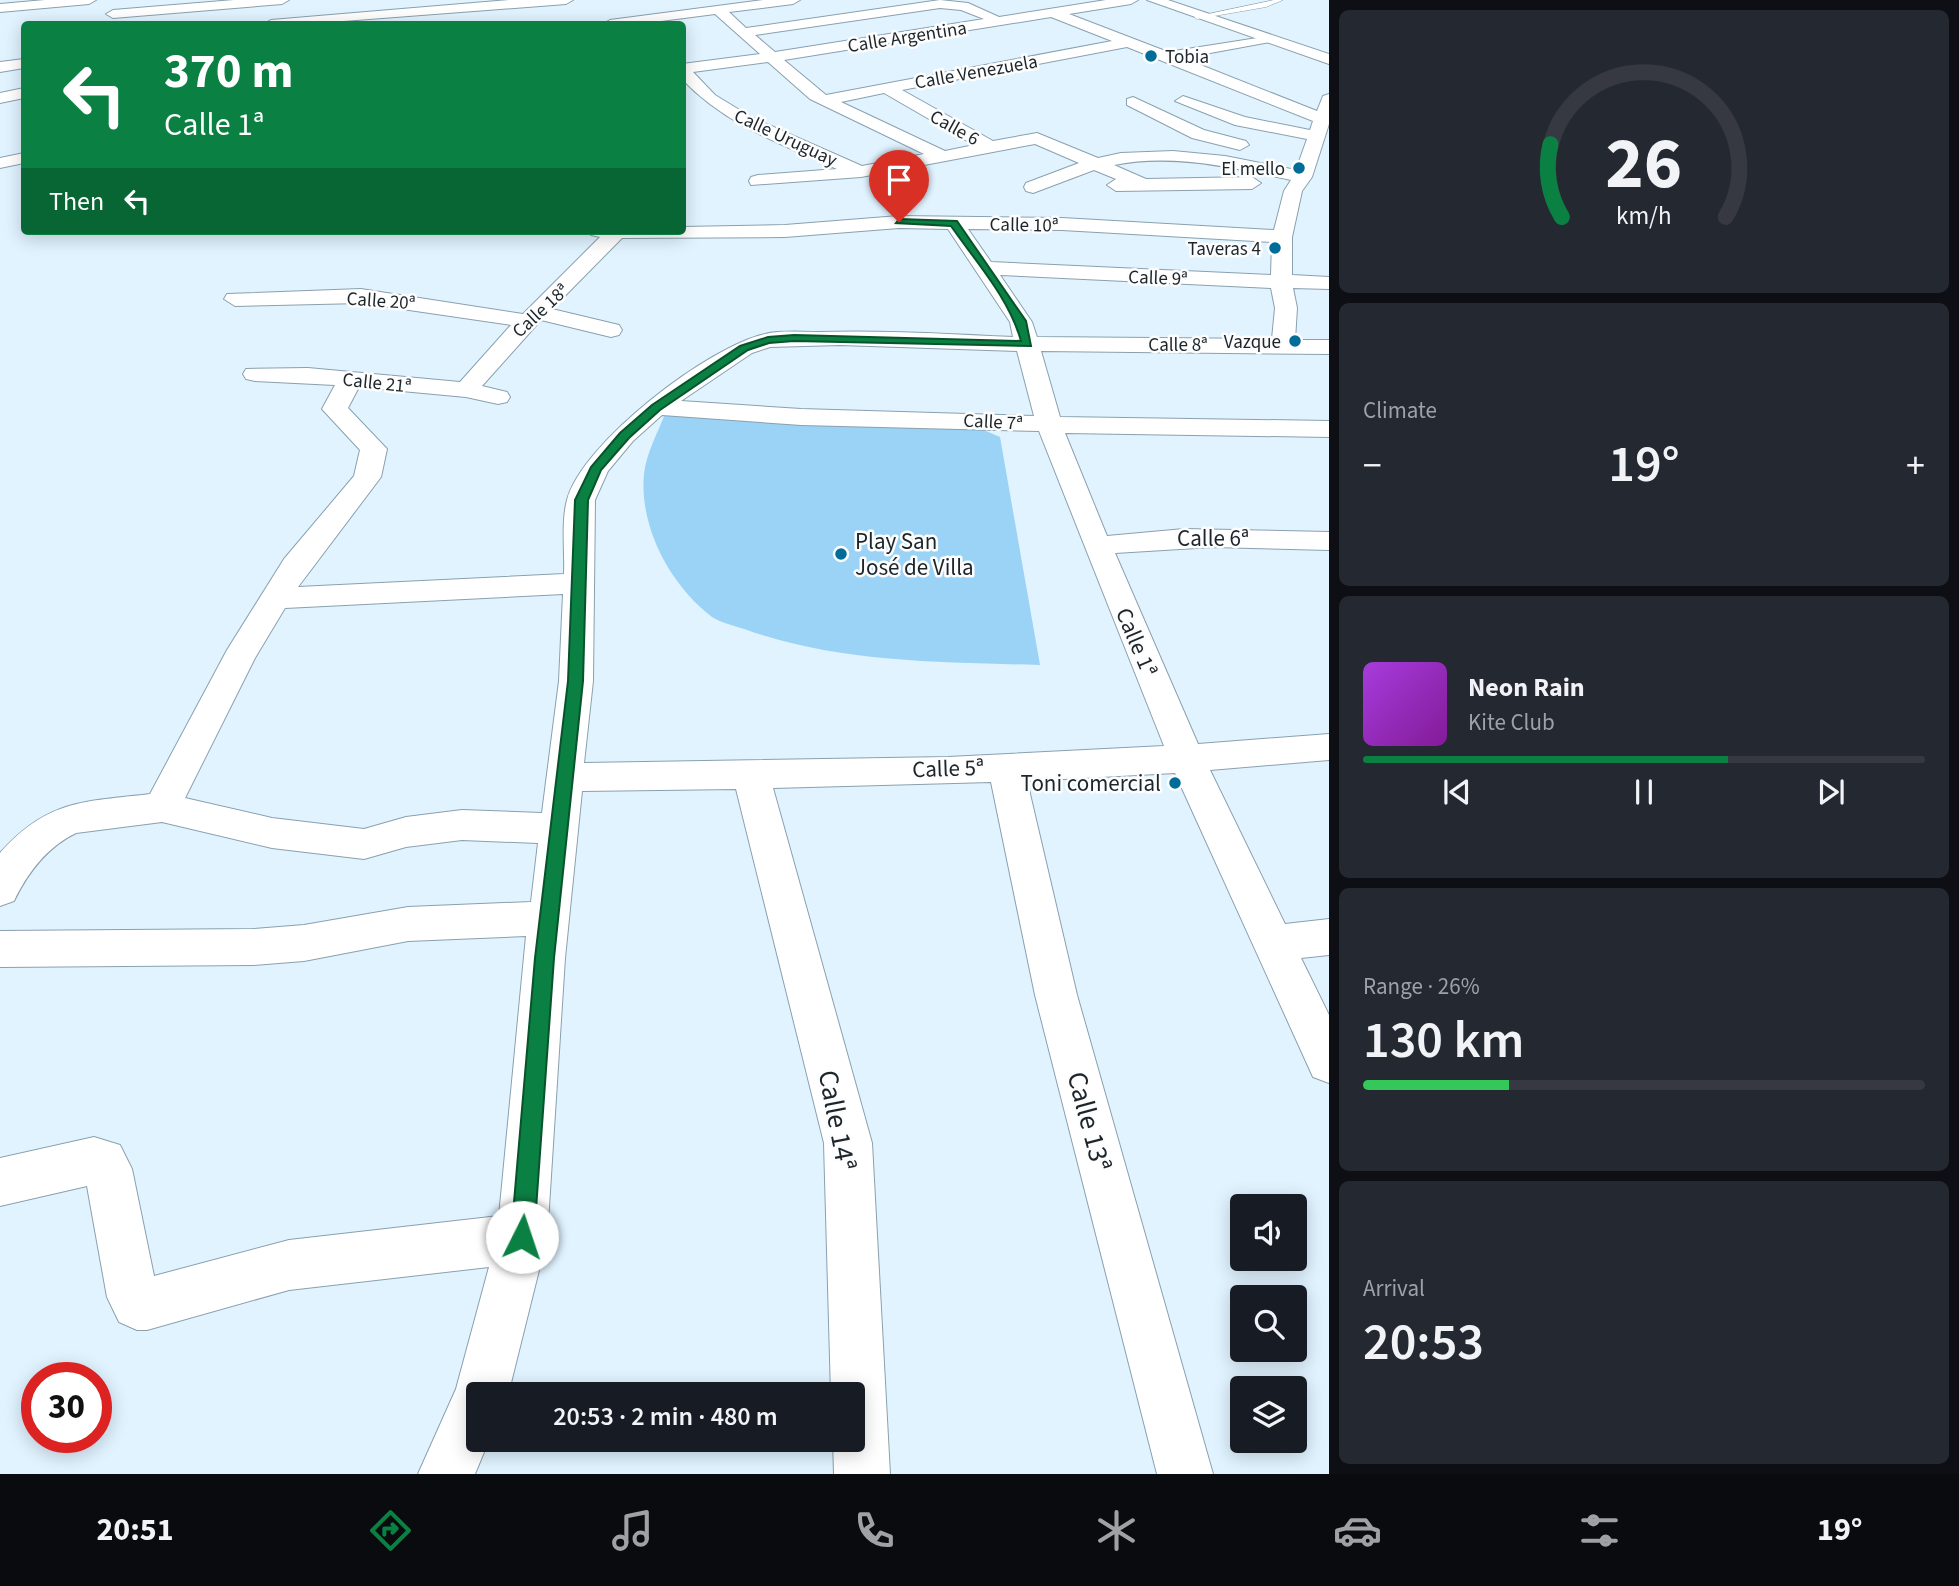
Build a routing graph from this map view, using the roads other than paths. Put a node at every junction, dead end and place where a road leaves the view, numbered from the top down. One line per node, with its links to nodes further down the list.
1 (89, 0): 11 (street)
2 (282, 0): 15 (street)
3 (566, 0): 10 (street)
4 (793, 0): 9 (street)
5 (1020, 0): 14 (street)
6 (1131, 0): 14 (street, Calle Argentina)
7 (1154, 0): 16 (main road)
8 (1280, 0): 16 (lane)
9 (768, 2): 13 (street)
10 (520, 5): 17 (street)
11 (0, 8)
12 (61, 8): 20 (street)
13 (719, 11): 18 (street); 21 (street)
14 (1052, 13): 19 (street, Calle Argentina); 23 (street)
15 (113, 14)
16 (1197, 17): 22 (main road)
17 (310, 21)
18 (672, 21)
19 (1000, 21): 21 (street); 24 (street, Calle Argentina)
20 (0, 23)
21 (745, 32): 24 (street)
22 (1265, 39): 25 (street); 26 (main road)
23 (1128, 43): 25 (street); 31 (street, Calle Venezuela)
24 (773, 57): 29 (street, Calle Argentina); 35 (street)
25 (1167, 57): 38 (street)
26 (1329, 59)
27 (21, 64): 28 (street)
28 (0, 67)
29 (686, 68)
30 (686, 73): 46 (street, Calle Uruguay)
31 (886, 87): 35 (street, Calle Venezuela); 39 (street, Calle 6)
32 (21, 94): 33 (street)
33 (0, 97)
34 (1329, 99): 38 (street)
35 (824, 100): 41 (street)
36 (1183, 101): 38 (street)
37 (1133, 103): 40 (street)
38 (1318, 127): 45 (street)
39 (989, 146): 41 (street); 44 (street)
40 (1261, 149)
41 (944, 157): 46 (street)
42 (21, 159): 43 (street)
43 (0, 163)
44 (1093, 164): 45 (street); 48 (street); 49 (street)
45 (1301, 169): 48 (street); 56 (street)
46 (861, 172): 47 (street)
47 (758, 181)
48 (1140, 183): 50 (street)
49 (1033, 187)
50 (1101, 188)
51 (691, 216): 54 (street)
52 (954, 223): 54 (street, Calle 10ª); 56 (street, Calle 10ª); 57 (street, Calle 1ª)
53 (686, 233): 54 (street, Calle 10ª)
54 (709, 233)
55 (605, 235): 61 (street, Calle 18ª)
56 (1282, 237): 58 (street)
57 (986, 268): 58 (street, Calle 9ª); 63 (street, Calle 1ª)
58 (1281, 282): 59 (street, Calle 9ª); 64 (street)
59 (1329, 283)
60 (235, 299): 61 (street, Calle 20ª)
61 (530, 317): 62 (street, Calle 20ª); 68 (street, Calle 18ª)
62 (611, 330)
63 (1028, 344): 64 (street, Calle 8ª); 70 (street, Calle 8ª); 71 (street, Calle 1ª)
64 (1283, 344): 65 (street, Calle 8ª)
65 (1329, 347)
66 (255, 373): 67 (street, Calle 21ª)
67 (350, 380): 68 (street, Calle 21ª); 76 (street)
68 (466, 390): 69 (street, Calle 21ª)
69 (498, 397)
70 (656, 407): 71 (street, Calle 7ª); 75 (street, Calle 8ª)
71 (1052, 424): 72 (street, Calle 7ª); 74 (street, Calle 1ª)
72 (1329, 429)
73 (1329, 541): 74 (street, Calle 6ª)
74 (1097, 547): 78 (street, Calle 1ª)
75 (578, 583): 76 (street); 81 (street, Calle 8ª)
76 (278, 598): 82 (street)
77 (1329, 747): 78 (street, Calle 5ª)
78 (1187, 760): 79 (street, Calle 5ª); 87 (street, Calle 1ª)
79 (1006, 766): 80 (street, Calle 5ª); 96 (street, Calle 13ª)
80 (751, 775): 81 (street, Calle 5ª); 95 (street, Calle 14ª)
81 (567, 777): 83 (street, Calle 8ª)
82 (162, 807): 83 (street); 84 (street)
83 (561, 829): 85 (street, Calle 8ª)
84 (0, 889)
85 (550, 918): 88 (street); 91 (street, Calle 8ª)
86 (1329, 937): 87 (street)
87 (1275, 943): 89 (street, Calle 1ª)
88 (0, 949)
89 (1329, 1062)
90 (0, 1182): 91 (street)
91 (522, 1237): 92 (street, Calle 8ª)
92 (484, 1382)
93 (466, 1428): 94 (street)
94 (446, 1474)
95 (862, 1474)
96 (1185, 1474)

